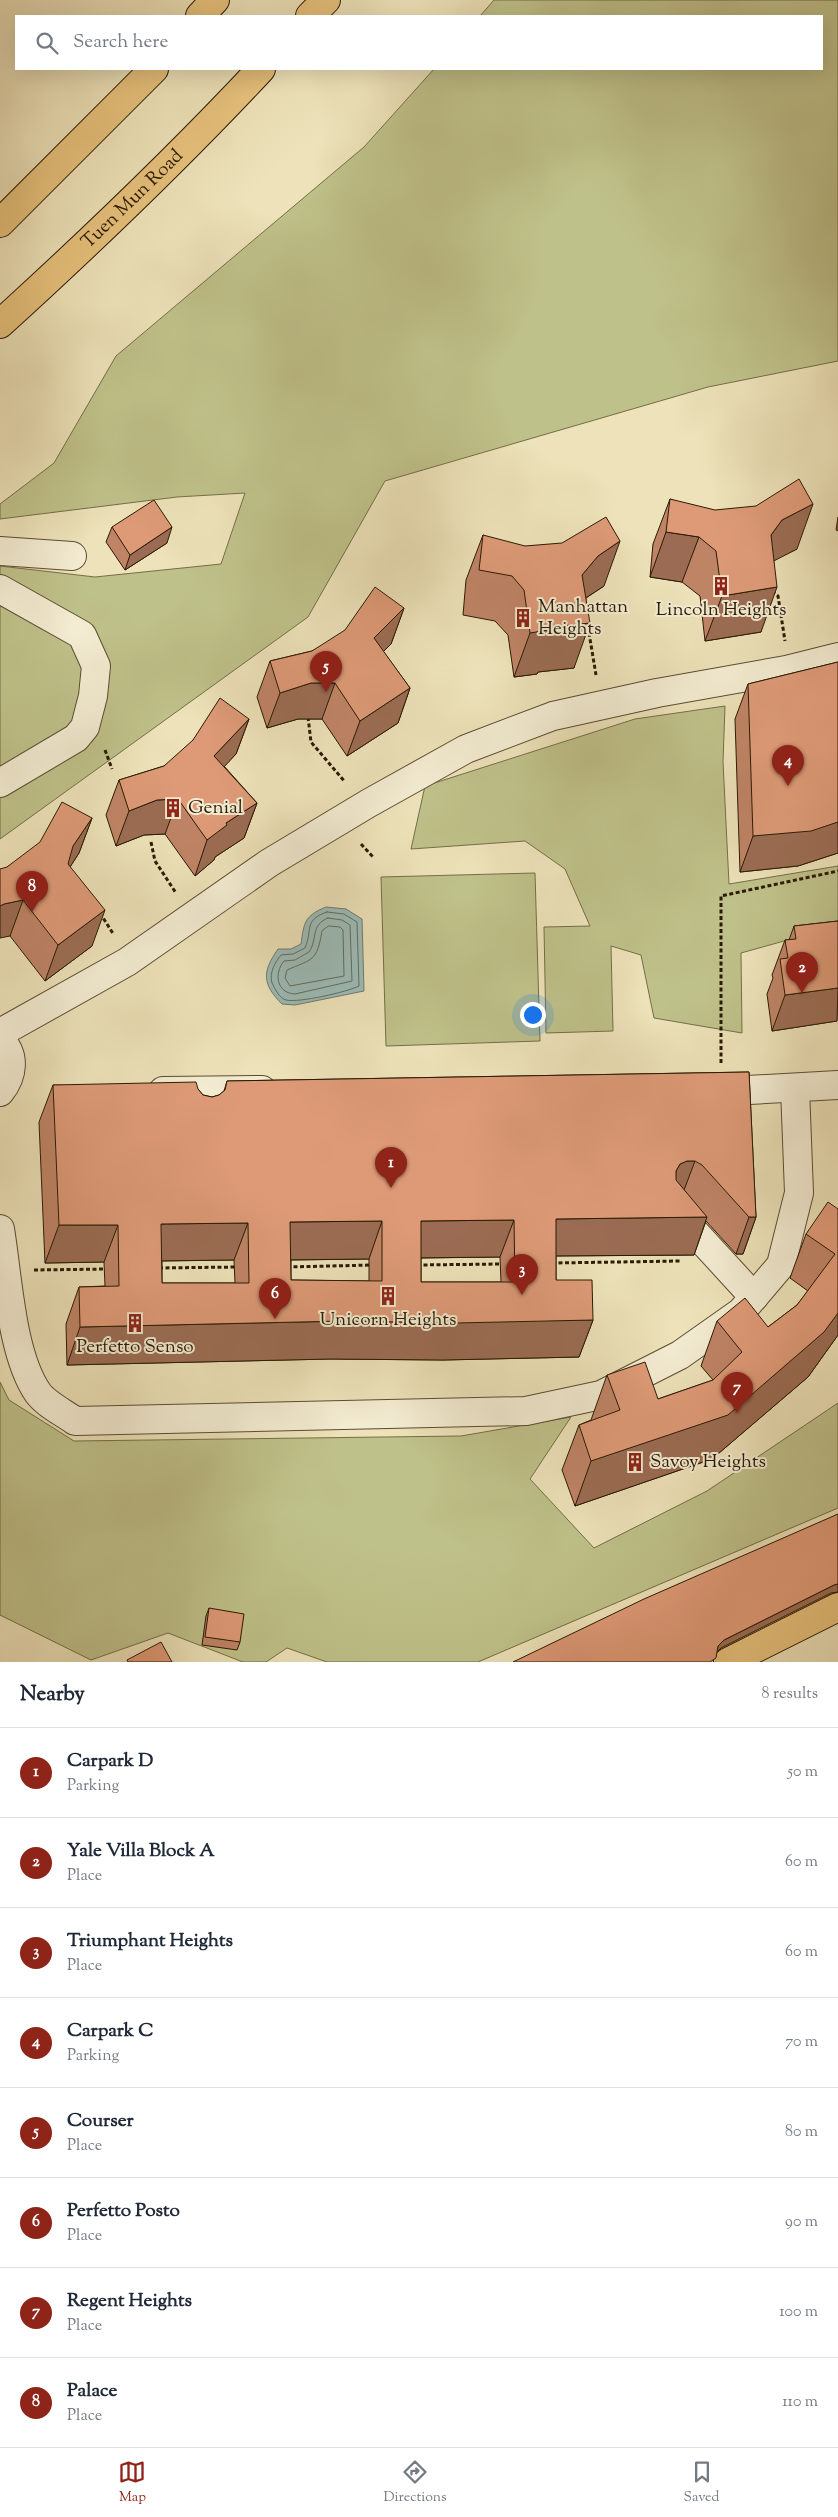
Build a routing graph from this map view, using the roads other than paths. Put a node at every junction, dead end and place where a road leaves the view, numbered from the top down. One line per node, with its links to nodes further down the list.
1 (215, 0): 3 (main road)
2 (326, 0): 4 (main road)
3 (201, 15)
4 (311, 15)
5 (153, 70): 7 (main road)
6 (260, 70): 8 (main road, Tuen Mun Road)
7 (0, 223)
8 (0, 324)
9 (0, 551): 10 (lane)
10 (72, 556)
11 (0, 589): 13 (lane)
12 (838, 657): 14 (lane)
13 (0, 783)
14 (0, 1033)
15 (0, 1040): 21 (lane)
16 (838, 1085): 17 (lane)
17 (795, 1088): 22 (lane); 26 (lane)
18 (198, 1090): 19 (lane); 20 (lane); 23 (lane)
19 (284, 1090)
20 (163, 1091)
21 (0, 1092)
22 (684, 1092)
23 (198, 1119)
24 (677, 1213): 26 (lane)
25 (0, 1229): 26 (lane)
26 (754, 1297)
27 (838, 1607): 28 (main road)
28 (728, 1662)

